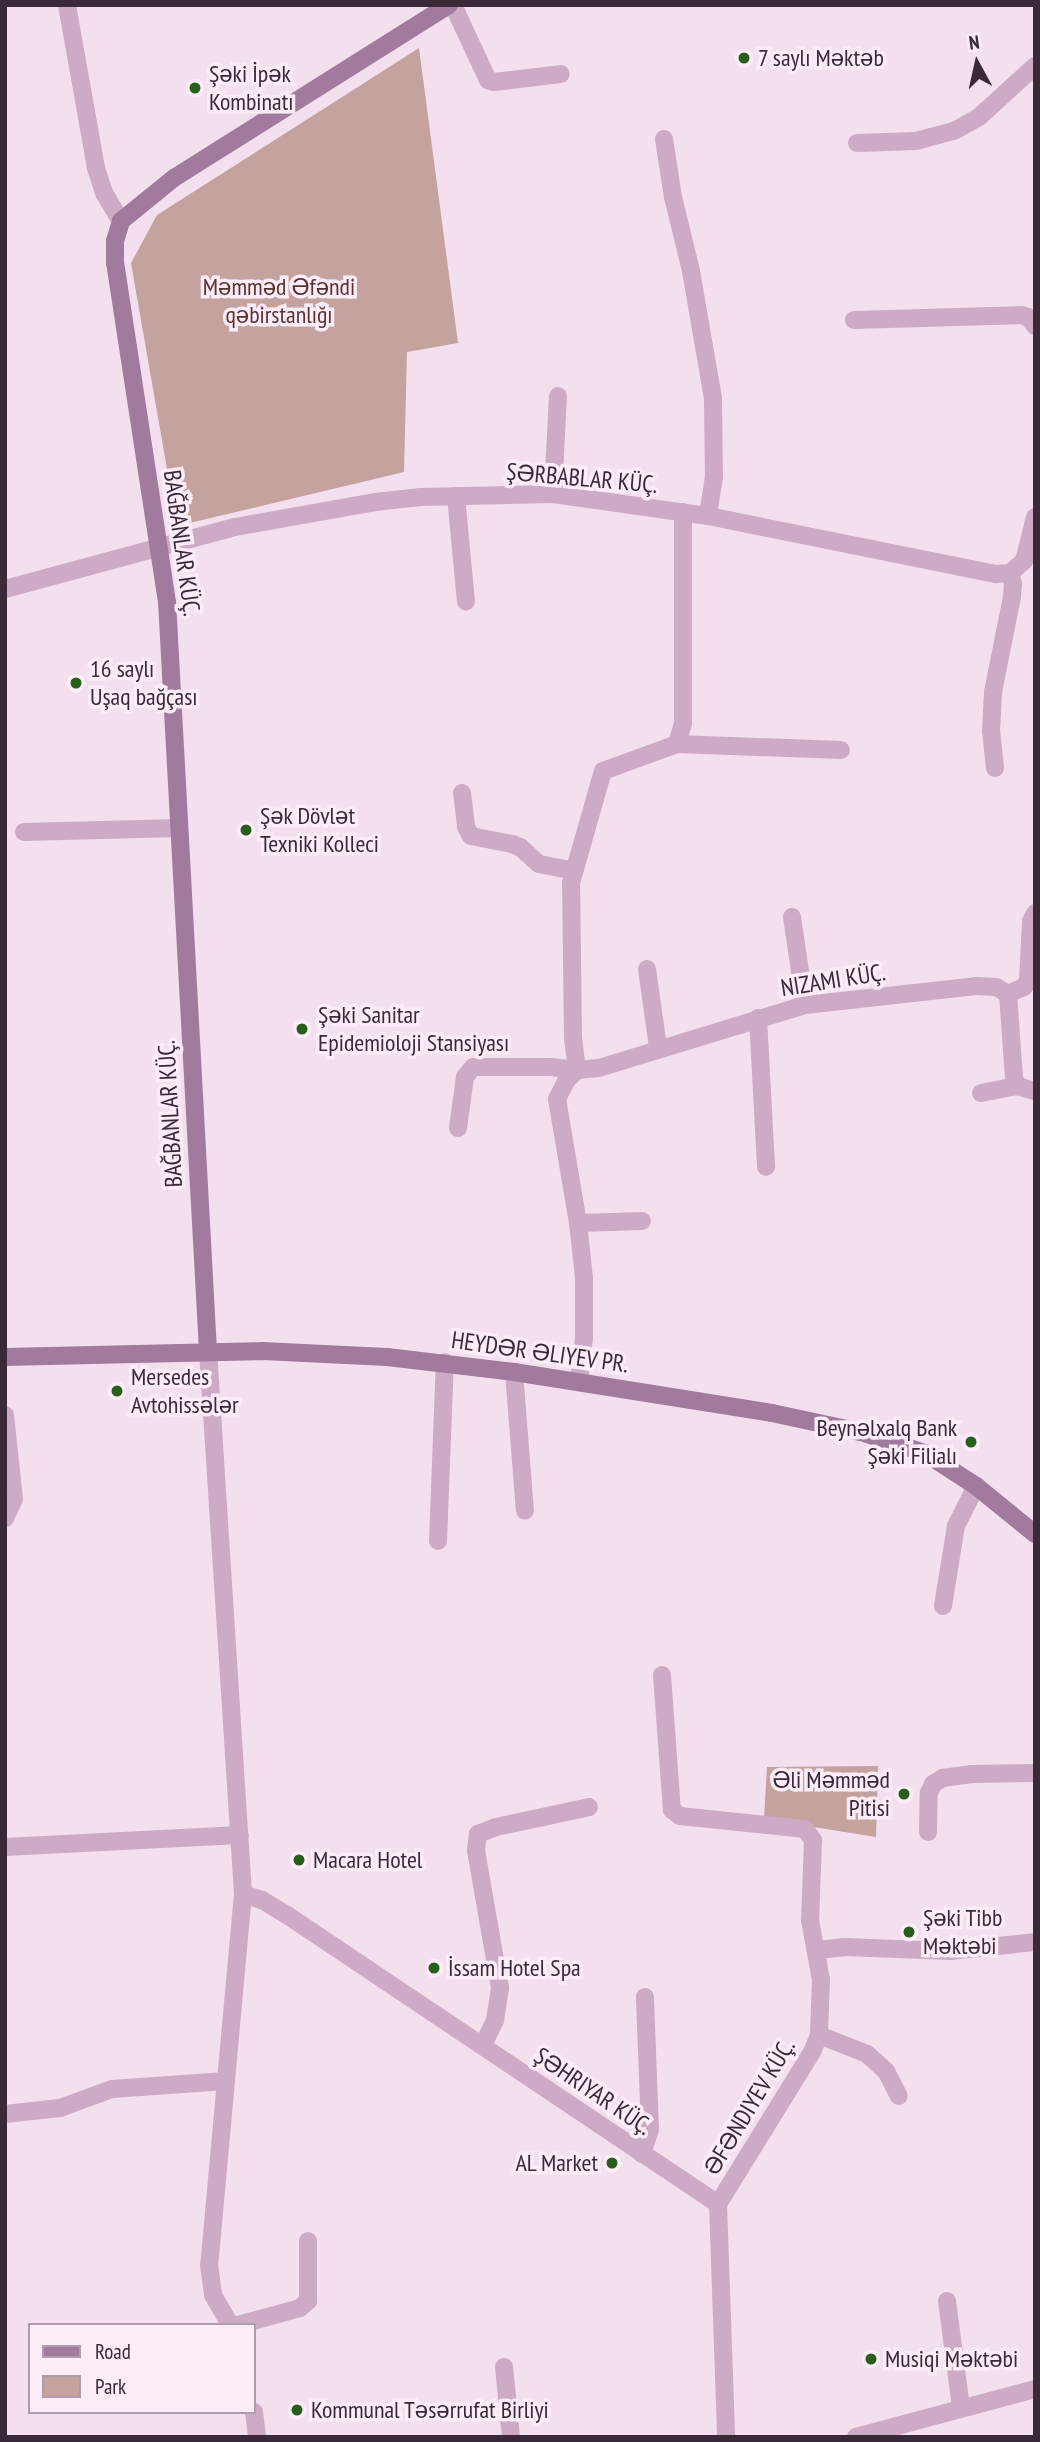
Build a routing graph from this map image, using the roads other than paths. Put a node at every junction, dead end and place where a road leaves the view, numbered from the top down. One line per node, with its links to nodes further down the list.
1 (66, 5): 7 (street)
2 (451, 5): 4 (street); 7 (street)
3 (1035, 66): 6 (street)
4 (561, 74)
5 (664, 139): 14 (street)
6 (858, 143)
7 (121, 221): 16 (street, BAĞBANLAR KÜÇ.)
8 (854, 320): 9 (street)
9 (1035, 326)
10 (558, 397): 11 (street)
11 (553, 494): 12 (street, ŞƏRBABLAR KÜÇ.); 13 (street, ŞƏRBABLAR KÜÇ.)
12 (456, 496): 16 (street, ŞƏRBABLAR KÜÇ.); 19 (street)
13 (683, 512): 14 (street, ŞƏRBABLAR KÜÇ.); 20 (street)
14 (708, 516): 17 (street, ŞƏRBABLAR KÜÇ.)
15 (1035, 517): 17 (street)
16 (159, 547): 18 (street, ŞƏRBABLAR KÜÇ.); 24 (street, BAĞBANLAR KÜÇ.)
17 (1010, 573): 22 (street)
18 (5, 589)
19 (466, 602)
20 (677, 744): 21 (street); 26 (street)
21 (841, 750)
22 (996, 768)
23 (461, 793): 26 (street)
24 (179, 828): 25 (street); 42 (street, BAĞBANLAR KÜÇ.)
25 (24, 832)
26 (574, 871): 34 (street)
27 (1035, 913): 30 (street)
28 (792, 917): 31 (street)
29 (648, 969): 33 (street)
30 (1007, 994): 31 (street, NIZAMI KÜÇ.); 35 (street)
31 (805, 1005): 32 (street, NIZAMI KÜÇ.)
32 (758, 1018): 33 (street, NIZAMI KÜÇ.); 39 (street)
33 (658, 1047): 34 (street, NIZAMI KÜÇ.)
34 (577, 1070): 38 (street, NIZAMI KÜÇ.); 41 (street)
35 (1017, 1086): 36 (street); 37 (street)
36 (1035, 1091)
37 (981, 1093)
38 (458, 1128)
39 (766, 1167)
40 (642, 1221): 41 (street)
41 (578, 1223): 46 (street)
42 (208, 1351): 43 (street, HEYDƏR ƏLIYEV PR.); 44 (street, HEYDƏR ƏLIYEV PR.); 58 (street)
43 (5, 1357)
44 (445, 1362): 45 (street, HEYDƏR ƏLIYEV PR.); 52 (street)
45 (513, 1372): 46 (street, HEYDƏR ƏLIYEV PR.); 49 (street)
46 (579, 1382): 48 (street, HEYDƏR ƏLIYEV PR.)
47 (5, 1415): 50 (street)
48 (976, 1486): 51 (street, HEYDƏR ƏLIYEV PR.); 53 (street)
49 (525, 1511)
50 (5, 1518)
51 (1035, 1534)
52 (438, 1541)
53 (943, 1606)
54 (662, 1675): 62 (street, ƏFƏNDIYEV KÜÇ.)
55 (1035, 1773): 57 (street)
56 (589, 1807): 65 (street)
57 (928, 1832)
58 (240, 1835): 59 (street); 60 (street)
59 (5, 1847)
60 (243, 1895): 65 (street, ŞƏHRIYAR KÜÇ.); 66 (street)
61 (1035, 1942): 62 (street)
62 (817, 1950): 64 (street, ƏFƏNDIYEV KÜÇ.)
63 (645, 1997): 69 (street)
64 (819, 2035): 67 (street); 70 (street, ƏFƏNDIYEV KÜÇ.)
65 (483, 2045): 69 (street, ŞƏHRIYAR KÜÇ.)
66 (226, 2081): 68 (street); 73 (street)
67 (899, 2096)
68 (5, 2114)
69 (642, 2154): 70 (street, ŞƏHRIYAR KÜÇ.)
70 (718, 2204): 81 (street)
71 (309, 2241): 74 (street)
72 (947, 2301): 77 (street)
73 (229, 2323)
74 (245, 2323)
75 (504, 2367): 80 (street)
76 (1035, 2389): 77 (street)
77 (961, 2407): 82 (street)
78 (254, 2414): 79 (street)
79 (257, 2437)
80 (511, 2437)
81 (726, 2437)
82 (856, 2437)

